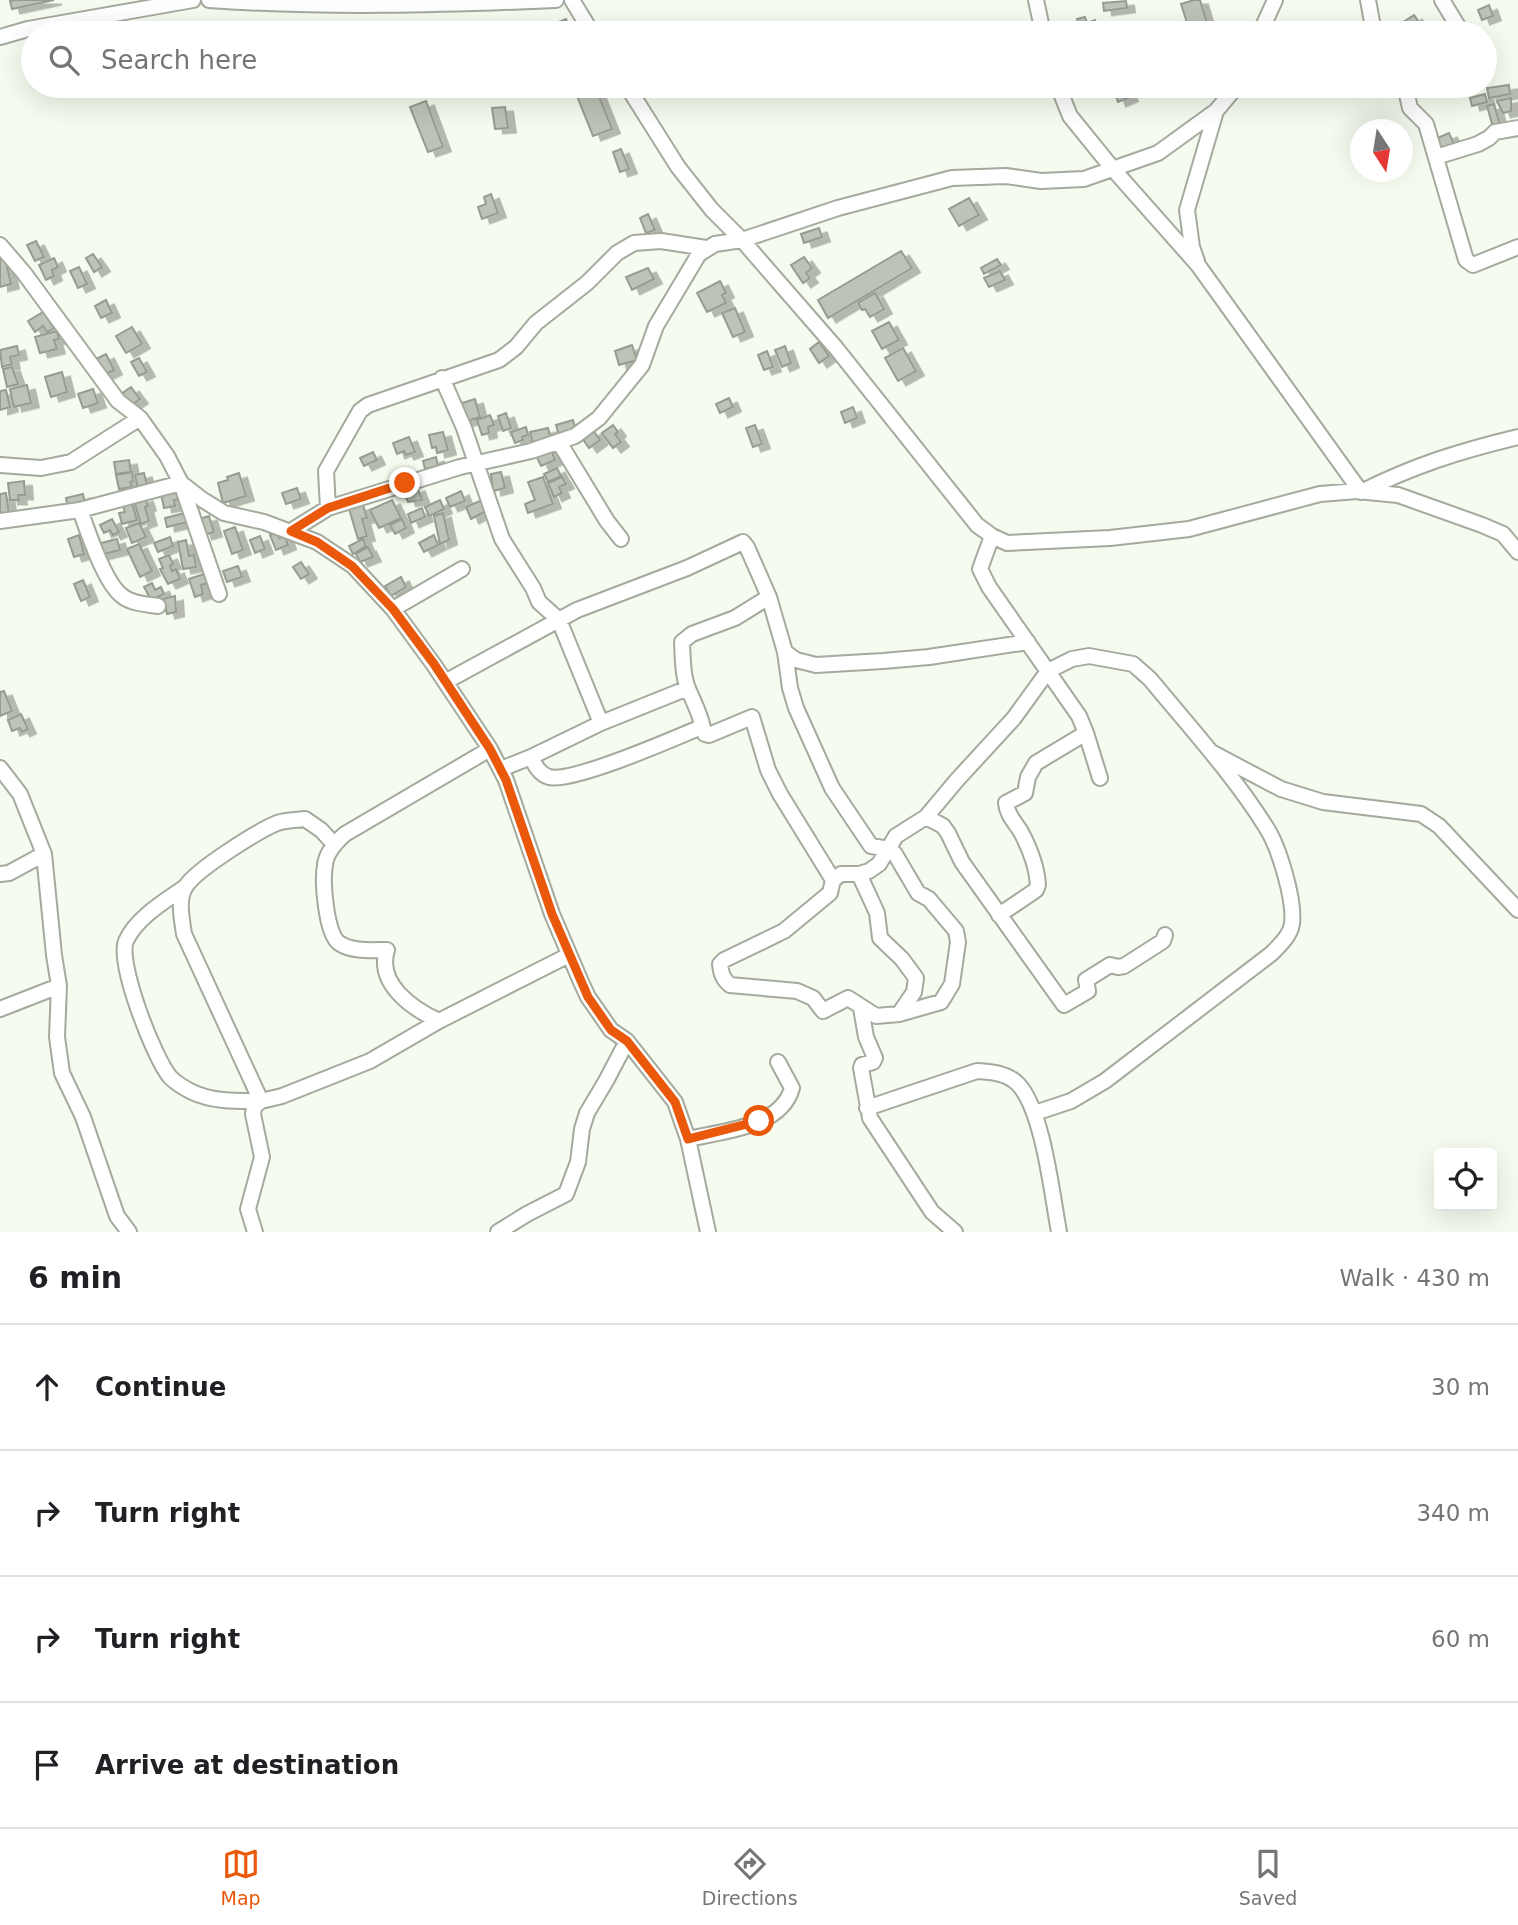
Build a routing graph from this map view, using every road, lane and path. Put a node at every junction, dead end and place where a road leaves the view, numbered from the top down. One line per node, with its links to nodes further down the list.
1 (193, 0): 12 (street)
2 (209, 0): 9 (street)
3 (556, 0): 11 (street)
4 (572, 0): 14 (street)
5 (1036, 0): 15 (street)
6 (1275, 0): 16 (street)
7 (1368, 0): 17 (street)
8 (1443, 0): 18 (street)
9 (280, 2): 10 (street)
10 (402, 2): 11 (street)
11 (482, 2)
12 (136, 4): 13 (street)
13 (63, 21)
14 (585, 21)
15 (1040, 21)
16 (1265, 21)
17 (1372, 21)
18 (1455, 21)
19 (21, 31): 20 (street)
20 (0, 37)
21 (635, 98): 29 (street)
22 (1063, 98): 28 (street)
23 (1227, 98): 25 (street)
24 (1409, 98): 27 (street)
25 (1216, 111): 28 (street); 33 (street)
26 (1518, 128): 27 (street)
27 (1436, 157): 31 (street)
28 (1113, 169): 29 (street); 33 (street)
29 (742, 240): 32 (street); 46 (street)
30 (0, 245): 35 (street)
31 (1518, 247)
32 (706, 248): 34 (street); 37 (street)
33 (1198, 265): 41 (street)
34 (442, 378): 38 (street); 42 (street)
35 (140, 418): 39 (street); 40 (street)
36 (1518, 437): 41 (street)
37 (559, 442): 38 (street); 47 (street)
38 (476, 463): 42 (street); 54 (street)
39 (0, 465)
40 (181, 482): 43 (street); 45 (street); 50 (street)
41 (1361, 492): 46 (street); 48 (street)
42 (328, 508): 45 (street)
43 (80, 510): 44 (street); 52 (street)
44 (0, 521)
45 (291, 531): 53 (street)
46 (992, 537): 55 (street)
47 (621, 539)
48 (1518, 552)
49 (462, 569): 53 (street)
50 (219, 594)
51 (769, 597): 54 (street); 56 (street); 59 (street)
52 (158, 606)
53 (393, 609): 58 (street)
54 (559, 620): 58 (street); 60 (street)
55 (1028, 642): 56 (street); 57 (street)
56 (785, 652): 71 (street)
57 (1048, 671): 62 (street); 64 (street); 69 (street)
58 (445, 682): 63 (street)
59 (688, 688): 60 (street); 61 (street)
60 (601, 723): 65 (street)
61 (703, 729): 65 (street); 75 (street)
62 (1086, 733): 68 (street); 78 (street)
63 (490, 749): 67 (street); 70 (street)
64 (1207, 750): 77 (street); 90 (street)
65 (531, 757): 67 (street)
66 (0, 768): 72 (street)
67 (501, 769): 80 (street)
68 (1100, 778)
69 (926, 817): 71 (street); 78 (street)
70 (334, 844): 76 (street); 85 (street)
71 (889, 849): 74 (street); 84 (street)
72 (44, 854): 73 (street); 81 (street)
73 (0, 874)
74 (859, 874): 75 (street); 84 (street)
75 (833, 880): 82 (street)
76 (185, 887): 88 (street); 88 (street)
77 (1518, 910)
78 (999, 915): 79 (street)
79 (1165, 934)
80 (569, 955): 85 (street); 86 (street)
81 (59, 986): 83 (street); 92 (street)
82 (861, 1008): 84 (street); 89 (street)
83 (0, 1009)
84 (899, 1014)
85 (439, 1021): 88 (street)
86 (627, 1041): 91 (street); 94 (street)
87 (778, 1062): 91 (street)
88 (261, 1101): 93 (street)
89 (867, 1108): 90 (street); 96 (street)
90 (1035, 1113): 97 (street)
91 (688, 1139): 95 (street)
92 (129, 1232)
93 (256, 1232)
94 (498, 1232)
95 (708, 1232)
96 (955, 1232)
97 (1059, 1232)

